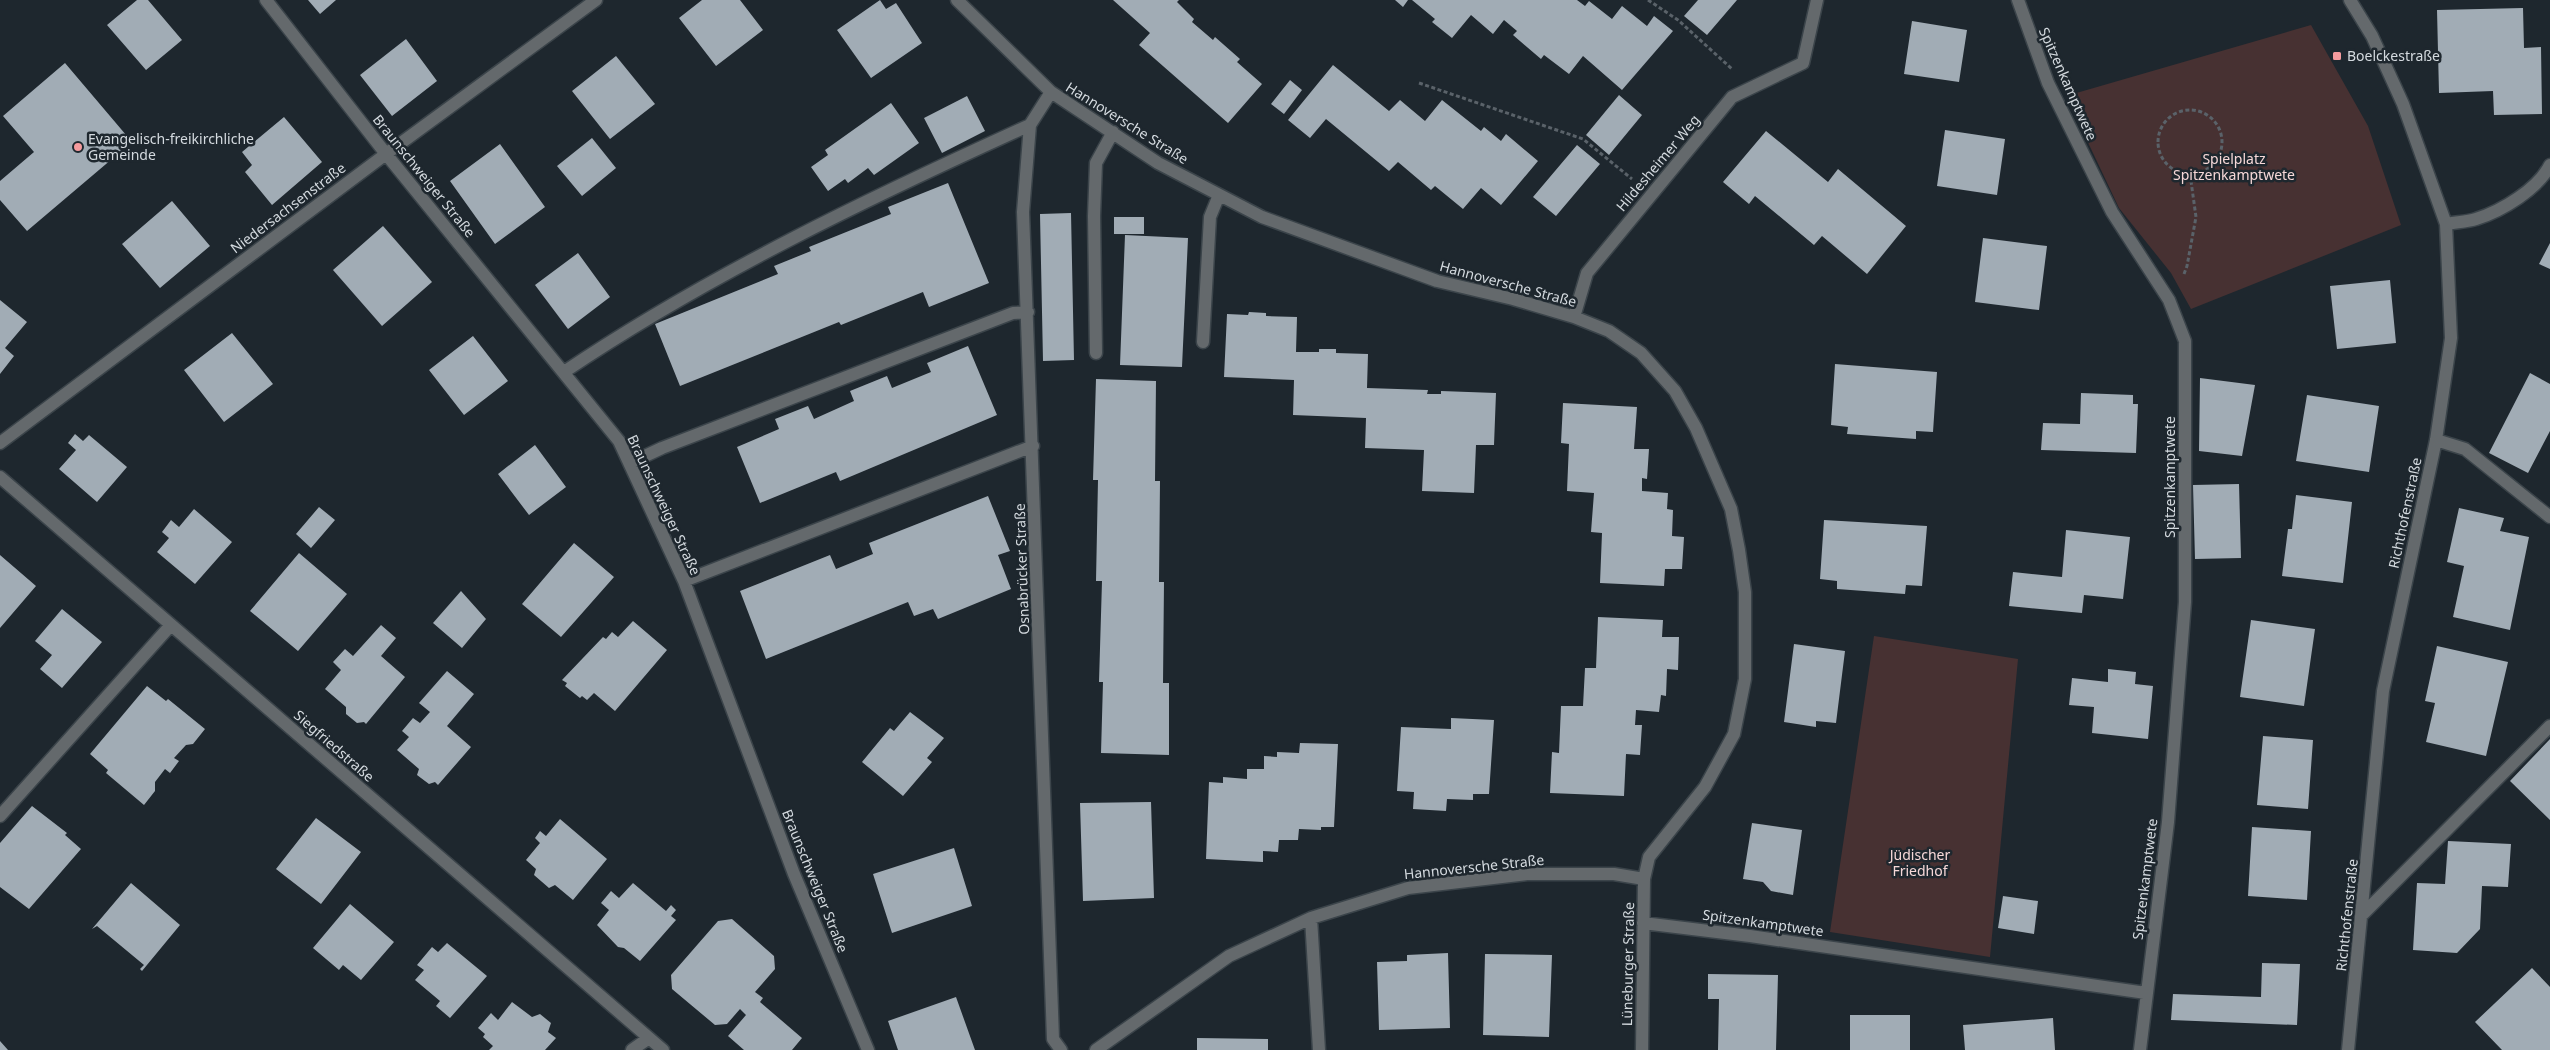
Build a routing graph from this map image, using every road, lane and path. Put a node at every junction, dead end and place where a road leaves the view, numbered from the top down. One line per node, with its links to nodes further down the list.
1 (266, 0): 13 (street, Braunschweiger Straße)
2 (596, 0): 13 (street, Niedersachsenstraße)
3 (957, 0): 10 (street, Hannoversche Straße)
4 (1648, 0): 9 (path)
5 (1818, 0): 9 (street, Hildesheimer Weg)
6 (2018, 0): 19 (street, Spitzenkamptwete)
7 (2350, 0): 18 (street, Richthofenstraße)
8 (1419, 83): 17 (path)
9 (1752, 88): 17 (street, Hildesheimer Weg)
10 (1051, 92): 11 (street, Osnabrücker Straße); 12 (street, Hannoversche Straße)
11 (1030, 125): 20 (street, Osnabrücker Straße); 24 (street)
12 (1113, 132): 16 (street, Hannoversche Straße); 23 (street)
13 (386, 154): 24 (street, Braunschweiger Straße); 26 (street, Niedersachsenstraße)
14 (2548, 173): 18 (street)
15 (2190, 174): 15 (path); 19 (path)
16 (1219, 195): 21 (street, Hannoversche Straße); 22 (street)
17 (1651, 195): 21 (street, Hildesheimer Weg)
18 (2446, 224): 25 (street, Richthofenstraße)
19 (2169, 300): 39 (street, Spitzenkamptwete)
20 (1028, 312): 27 (street, Osnabrücker Straße); 28 (street)
21 (1574, 317): 35 (street, Hannoversche Straße)
22 (1203, 342)
23 (1096, 353)
24 (564, 372): 28 (street, Braunschweiger Straße)
25 (2436, 440): 30 (street); 36 (street, Richthofenstraße)
26 (0, 443)
27 (1033, 446): 31 (street); 44 (street, Osnabrücker Straße)
28 (630, 464): 31 (street, Braunschweiger Straße)
29 (0, 477): 32 (street, Siegfriedstraße)
30 (2550, 516)
31 (684, 581): 43 (street, Braunschweiger Straße)
32 (171, 625): 34 (street); 40 (street, Siegfriedstraße)
33 (2550, 726): 36 (street)
34 (0, 816)
35 (1644, 879): 37 (street, Hannoversche Straße); 38 (street, Lüneburger Straße)
36 (2362, 914): 49 (street, Richthofenstraße)
37 (1311, 918): 45 (street, Hannoversche Straße); 46 (street)
38 (1643, 923): 39 (street, Spitzenkamptwete); 47 (street, Lüneburger Straße)
39 (2146, 993): 48 (street, Spitzenkamptwete)
40 (649, 1038): 41 (street); 42 (street, Siegfriedstraße)
41 (632, 1050)
42 (663, 1050)
43 (868, 1050)
44 (1061, 1050)
45 (1096, 1050)
46 (1319, 1050)
47 (1642, 1050)
48 (2140, 1050)
49 (2348, 1050)

